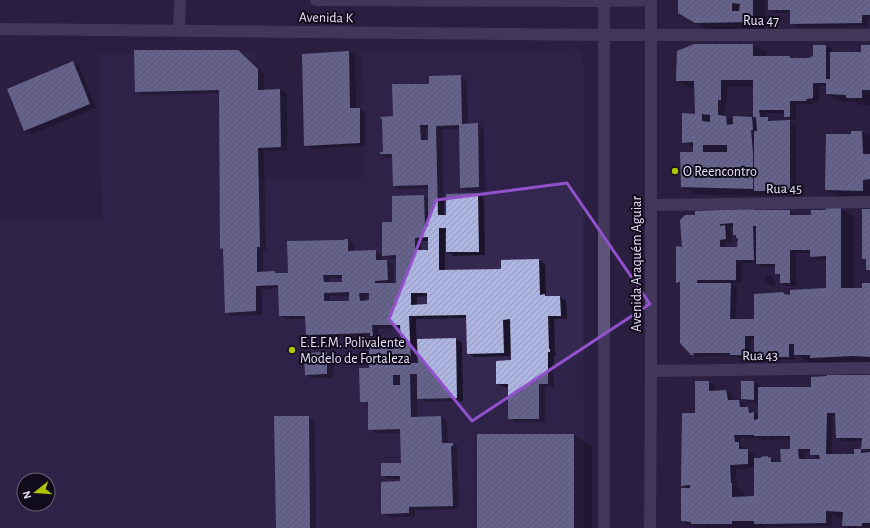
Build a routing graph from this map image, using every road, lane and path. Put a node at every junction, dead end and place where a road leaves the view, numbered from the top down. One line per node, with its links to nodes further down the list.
1 (180, 0): 6 (street)
2 (316, 0): 4 (street, Avenida K)
3 (651, 0): 4 (street, Avenida K); 8 (street, Avenida Araquém Aguiar)
4 (604, 1): 7 (street)
5 (0, 29): 6 (street, Avenida K)
6 (179, 31): 7 (street, Avenida K)
7 (605, 35): 8 (street, Avenida K); 14 (street)
8 (651, 35): 9 (street, Rua 47); 11 (street, Avenida Araquém Aguiar)
9 (870, 35)
10 (870, 202): 11 (street, Rua 45)
11 (651, 205): 13 (street, Avenida Araquém Aguiar)
12 (870, 368): 13 (street, Rua 43)
13 (651, 371): 15 (street, Avenida Araquém Aguiar)
14 (604, 528)
15 (650, 528)

